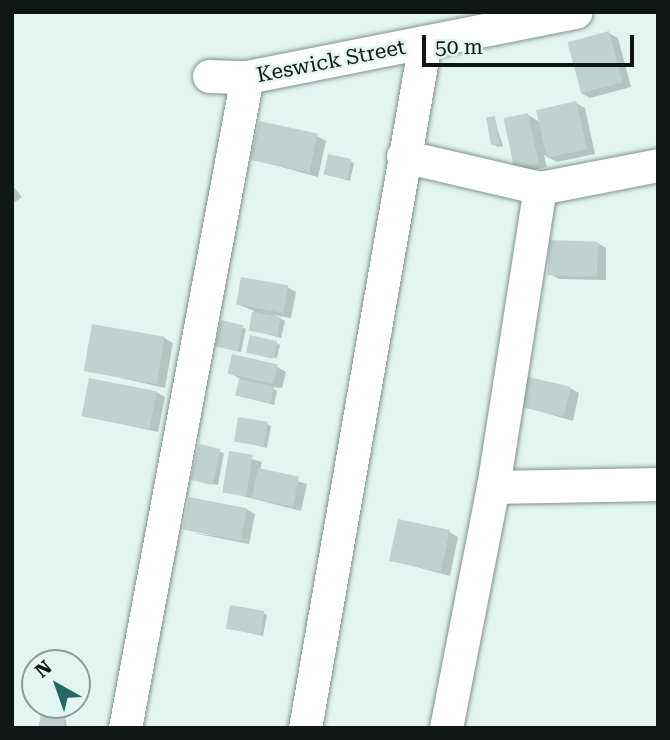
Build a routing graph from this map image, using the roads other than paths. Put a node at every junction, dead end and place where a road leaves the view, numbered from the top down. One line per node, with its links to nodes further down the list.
1 (576, 12): 2 (street, Keswick Street)
2 (425, 42): 4 (street, Keswick Street); 5 (street)
3 (209, 76): 4 (street, Keswick Street)
4 (247, 77): 10 (street)
5 (403, 156): 7 (street); 11 (street)
6 (658, 165): 7 (street)
7 (540, 188): 9 (street)
8 (658, 484): 9 (street)
9 (493, 487): 12 (street)
10 (125, 728)
11 (305, 728)
12 (446, 728)

